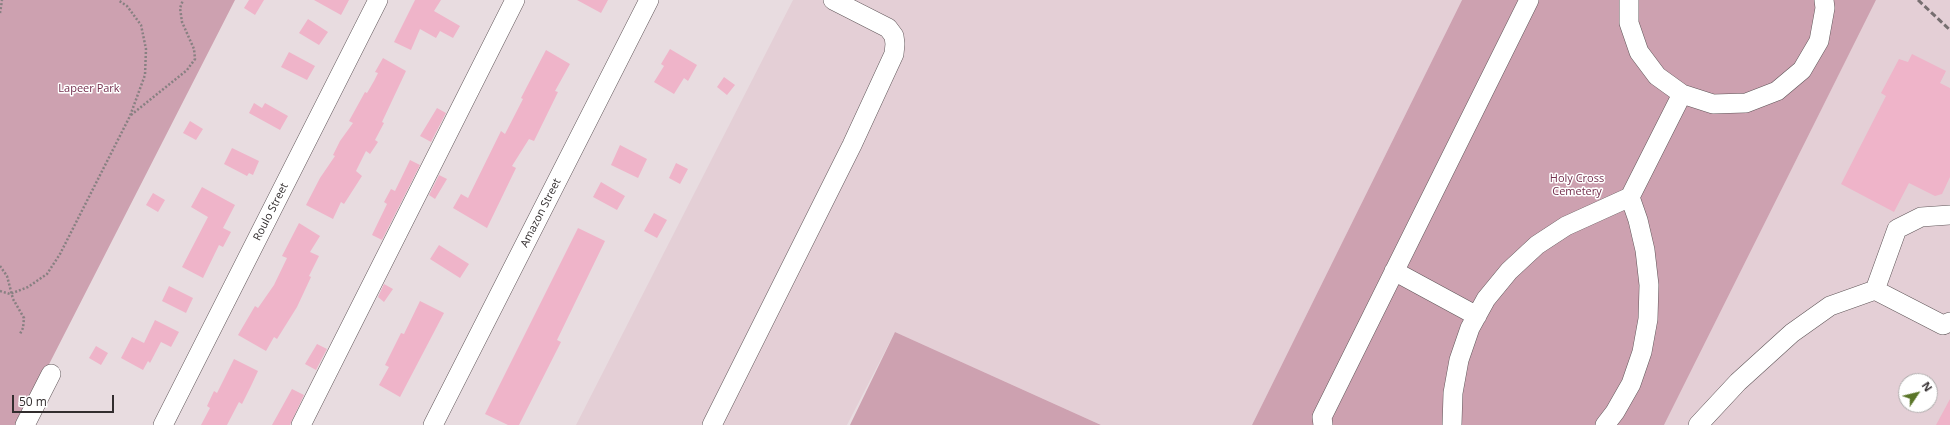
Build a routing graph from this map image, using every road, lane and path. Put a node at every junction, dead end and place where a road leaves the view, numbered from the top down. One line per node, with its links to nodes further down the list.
1 (2, 0): 11 (path)
2 (118, 0): 13 (path)
3 (183, 0): 13 (path)
4 (378, 0): 27 (street, Roulo Street)
5 (515, 0): 28 (street)
6 (834, 0): 30 (street)
7 (1529, 0): 17 (street)
8 (1629, 0): 12 (street)
9 (1824, 0): 12 (street)
10 (643, 2): 29 (street, Amazon Street)
11 (0, 13)
12 (1682, 94): 14 (street)
13 (130, 116): 20 (path)
14 (1630, 197): 21 (street); 32 (street)
15 (1950, 215): 18 (street)
16 (0, 266): 20 (path)
17 (1394, 271): 21 (street); 25 (street)
18 (1875, 290): 22 (street); 33 (street)
19 (0, 291): 20 (path)
20 (12, 293): 23 (path)
21 (1477, 316): 31 (street)
22 (1950, 322)
23 (20, 334)
24 (51, 374): 26 (street)
25 (1317, 422)
26 (25, 425)
27 (163, 425)
28 (300, 425)
29 (433, 425)
30 (712, 425)
31 (1452, 425)
32 (1605, 425)
33 (1698, 425)

